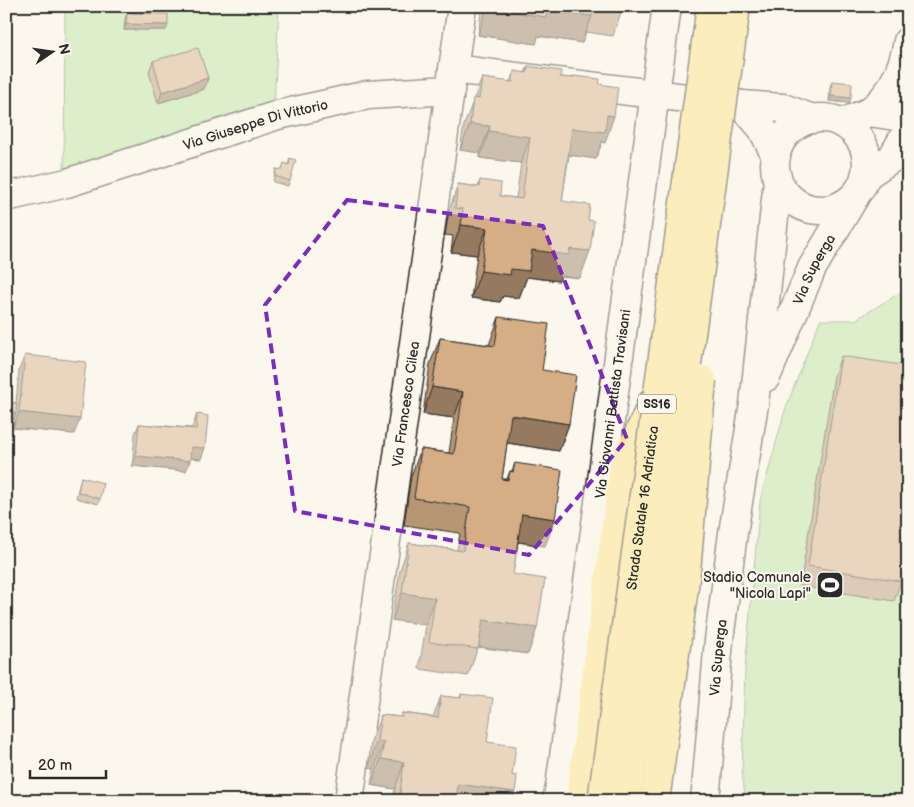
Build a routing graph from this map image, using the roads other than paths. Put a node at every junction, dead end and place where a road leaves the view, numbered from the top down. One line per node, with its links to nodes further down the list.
1 (462, 6): 7 (street, Via Francesco Cilea)
2 (667, 6): 8 (street, Via Giovanni Battista Travisani)
3 (711, 6): 19 (highway, Strada Statale 16 Adriatica / SS16, bridge)
4 (736, 6): 26 (highway, Strada Statale 16 Adriatica / SS16, bridge)
5 (752, 6): 27 (highway, bridge)
6 (908, 41): 10 (street)
7 (451, 80): 8 (street, Via Giuseppe Di Vittorio); 18 (street, Via Giuseppe Di Vittorio); 22 (street, Via Francesco Cilea)
8 (654, 94): 9 (street, Via Giuseppe Di Vittorio); 23 (street, Via Giovanni Battista Travisani)
9 (742, 105): 12 (street, Via Giuseppe Di Vittorio); 16 (street)
10 (869, 112): 11 (street); 13 (street)
11 (908, 118)
12 (812, 119): 13 (street); 16 (street, Via Superga)
13 (842, 123): 17 (street)
14 (908, 130): 15 (street, Via Superga)
15 (900, 155): 17 (street, Via Superga)
16 (777, 168): 17 (street, Via Superga); 20 (street, Via Superga)
17 (861, 185): 20 (street, Via Superga)
18 (6, 197)
19 (660, 387): 24 (highway, SS16, bridge); 25 (highway, Strada Statale 16 Adriatica / SS16, bridge)
20 (754, 404): 21 (street, Via Superga)
21 (706, 799)
22 (349, 801)
23 (557, 801)
24 (580, 801)
25 (602, 801)
26 (627, 801)
27 (655, 801)

